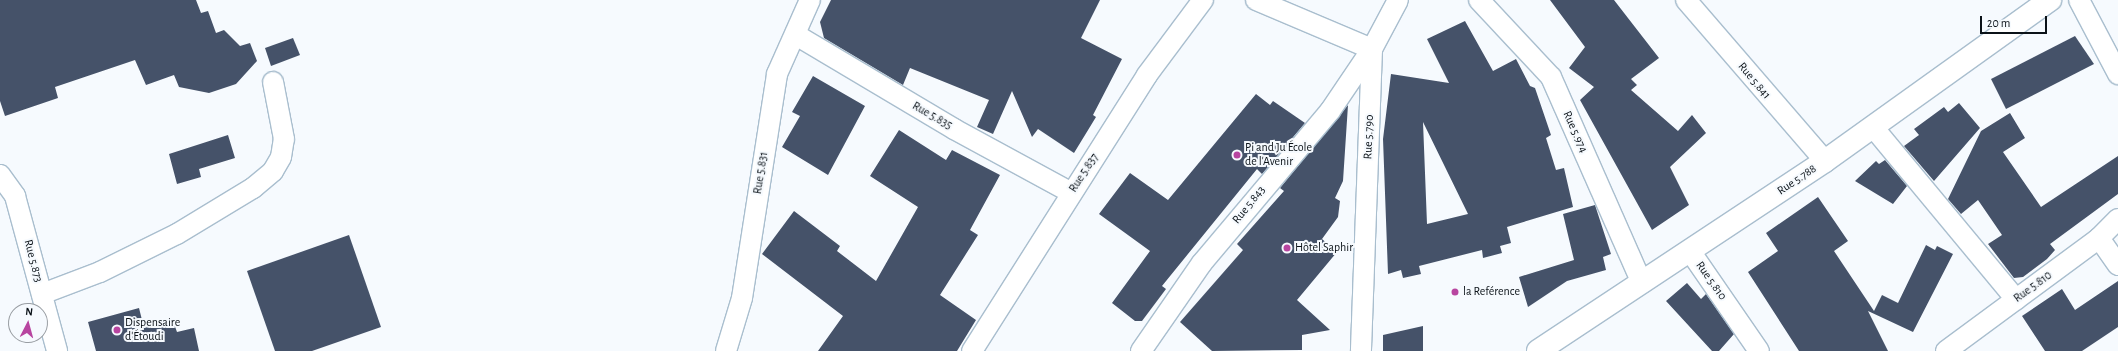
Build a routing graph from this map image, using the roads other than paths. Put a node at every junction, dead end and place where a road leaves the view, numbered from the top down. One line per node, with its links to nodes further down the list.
1 (810, 0): 9 (street, Rue 5.831)
2 (1203, 0): 16 (street, Rue 5.837)
3 (1256, 0): 10 (street)
4 (1398, 0): 10 (street, Rue 5.843)
5 (1479, 0): 21 (street, Rue 5.974)
6 (1686, 0): 14 (street, Rue 5.841)
7 (2050, 0): 13 (street, Rue 5.788)
8 (2079, 0): 11 (street)
9 (796, 35): 16 (street, Rue 5.835); 26 (street, Rue 5.831)
10 (1372, 49): 28 (street, Rue 5.843); 29 (street, Rue 5.790)
11 (2118, 74)
12 (273, 82): 22 (street)
13 (1873, 127): 14 (street, Rue 5.788); 23 (street)
14 (1825, 160): 19 (street, Rue 5.788)
15 (0, 175): 22 (street, Rue 5.873)
16 (1072, 193): 27 (street, Rue 5.837)
17 (2118, 219): 18 (street, Rue 5.810)
18 (2099, 238): 20 (street); 23 (street, Rue 5.810)
19 (1690, 252): 21 (street, Rue 5.788); 31 (street, Rue 5.810)
20 (2118, 265)
21 (1642, 284): 30 (street, Rue 5.788)
22 (42, 294): 25 (street, Rue 5.873)
23 (2016, 299): 24 (street, Rue 5.810)
24 (1953, 349)
25 (58, 351)
26 (726, 351)
27 (972, 351)
28 (1141, 351)
29 (1361, 351)
30 (1538, 351)
31 (1759, 351)

